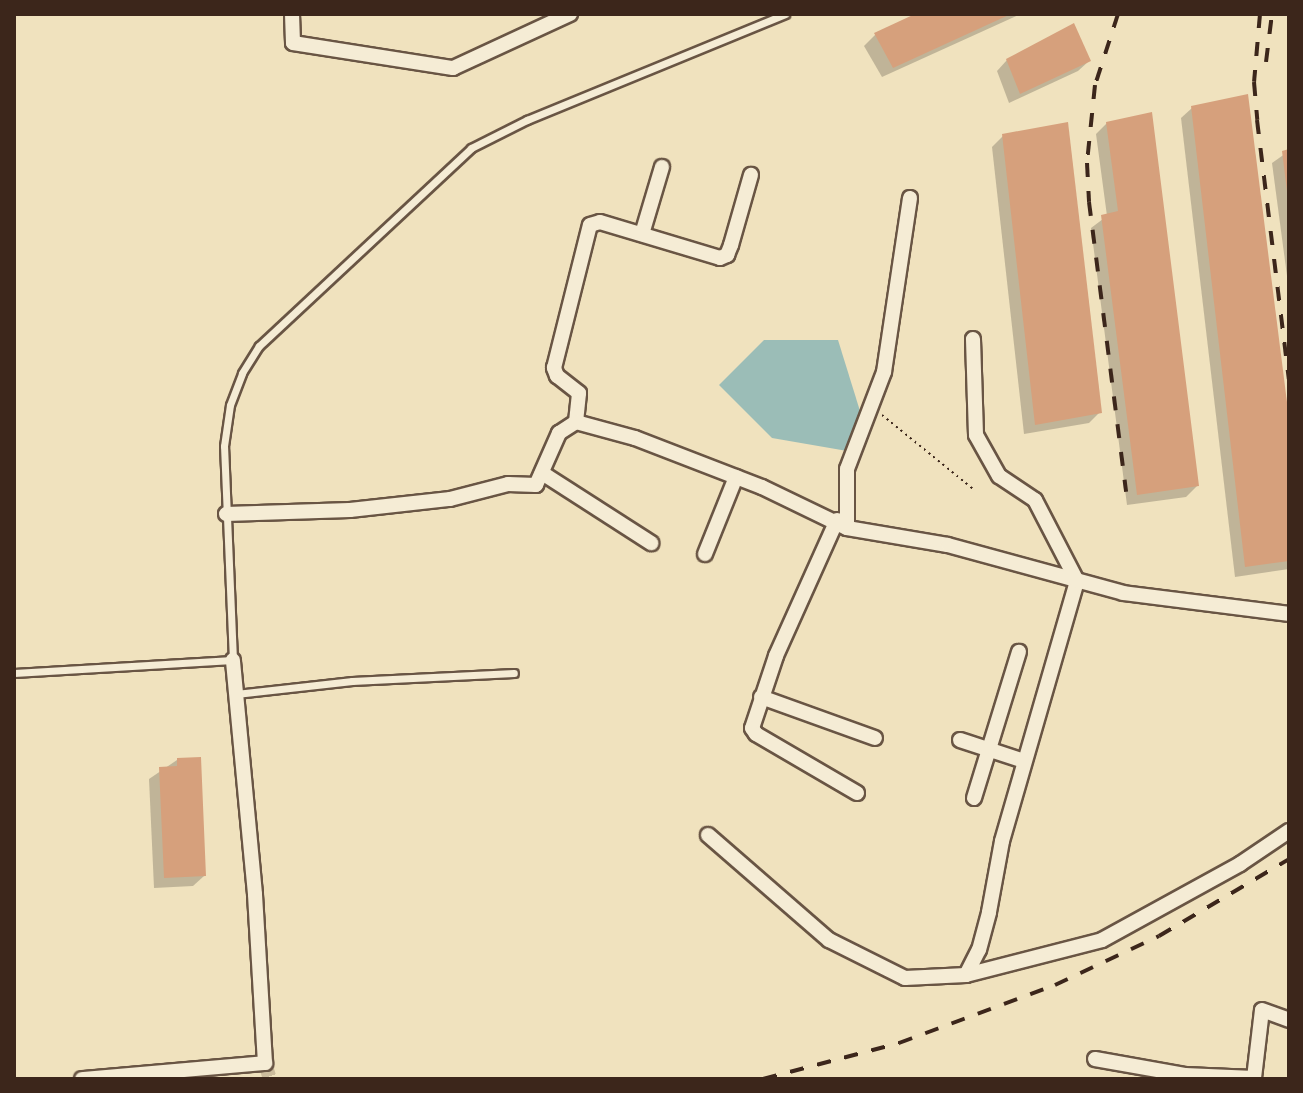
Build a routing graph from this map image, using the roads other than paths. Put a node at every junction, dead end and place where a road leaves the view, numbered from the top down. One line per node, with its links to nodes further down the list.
1 (292, 14): 2 (street)
2 (570, 14)
3 (785, 14): 4 (lane)
4 (768, 17): 13 (lane)
5 (662, 167): 8 (street)
6 (751, 175): 8 (street)
7 (910, 198): 14 (street)
8 (642, 234): 10 (street)
9 (973, 339): 17 (street)
10 (576, 422): 11 (street); 12 (street)
11 (542, 473): 13 (street); 15 (street)
12 (736, 477): 14 (street); 16 (street)
13 (226, 514): 20 (lane)
14 (842, 524): 17 (street); 24 (street)
15 (651, 543)
16 (705, 554)
17 (1077, 581): 18 (street); 28 (street)
18 (1289, 614)
19 (1019, 652): 27 (street)
20 (233, 660): 21 (lane); 23 (street)
21 (14, 673)
22 (514, 673): 23 (lane)
23 (236, 694): 38 (street)
24 (761, 697): 25 (street); 29 (street)
25 (875, 738)
26 (960, 740): 27 (street)
27 (989, 750): 28 (street); 30 (street)
28 (1024, 761): 33 (street)
29 (857, 793)
30 (974, 798)
31 (1289, 831): 33 (street)
32 (708, 835): 33 (street)
33 (966, 975)
34 (1289, 1020): 39 (street)
35 (1095, 1059): 36 (street)
36 (1136, 1073): 37 (street)
37 (1185, 1077): 39 (street)
38 (82, 1079)
39 (1231, 1079)

